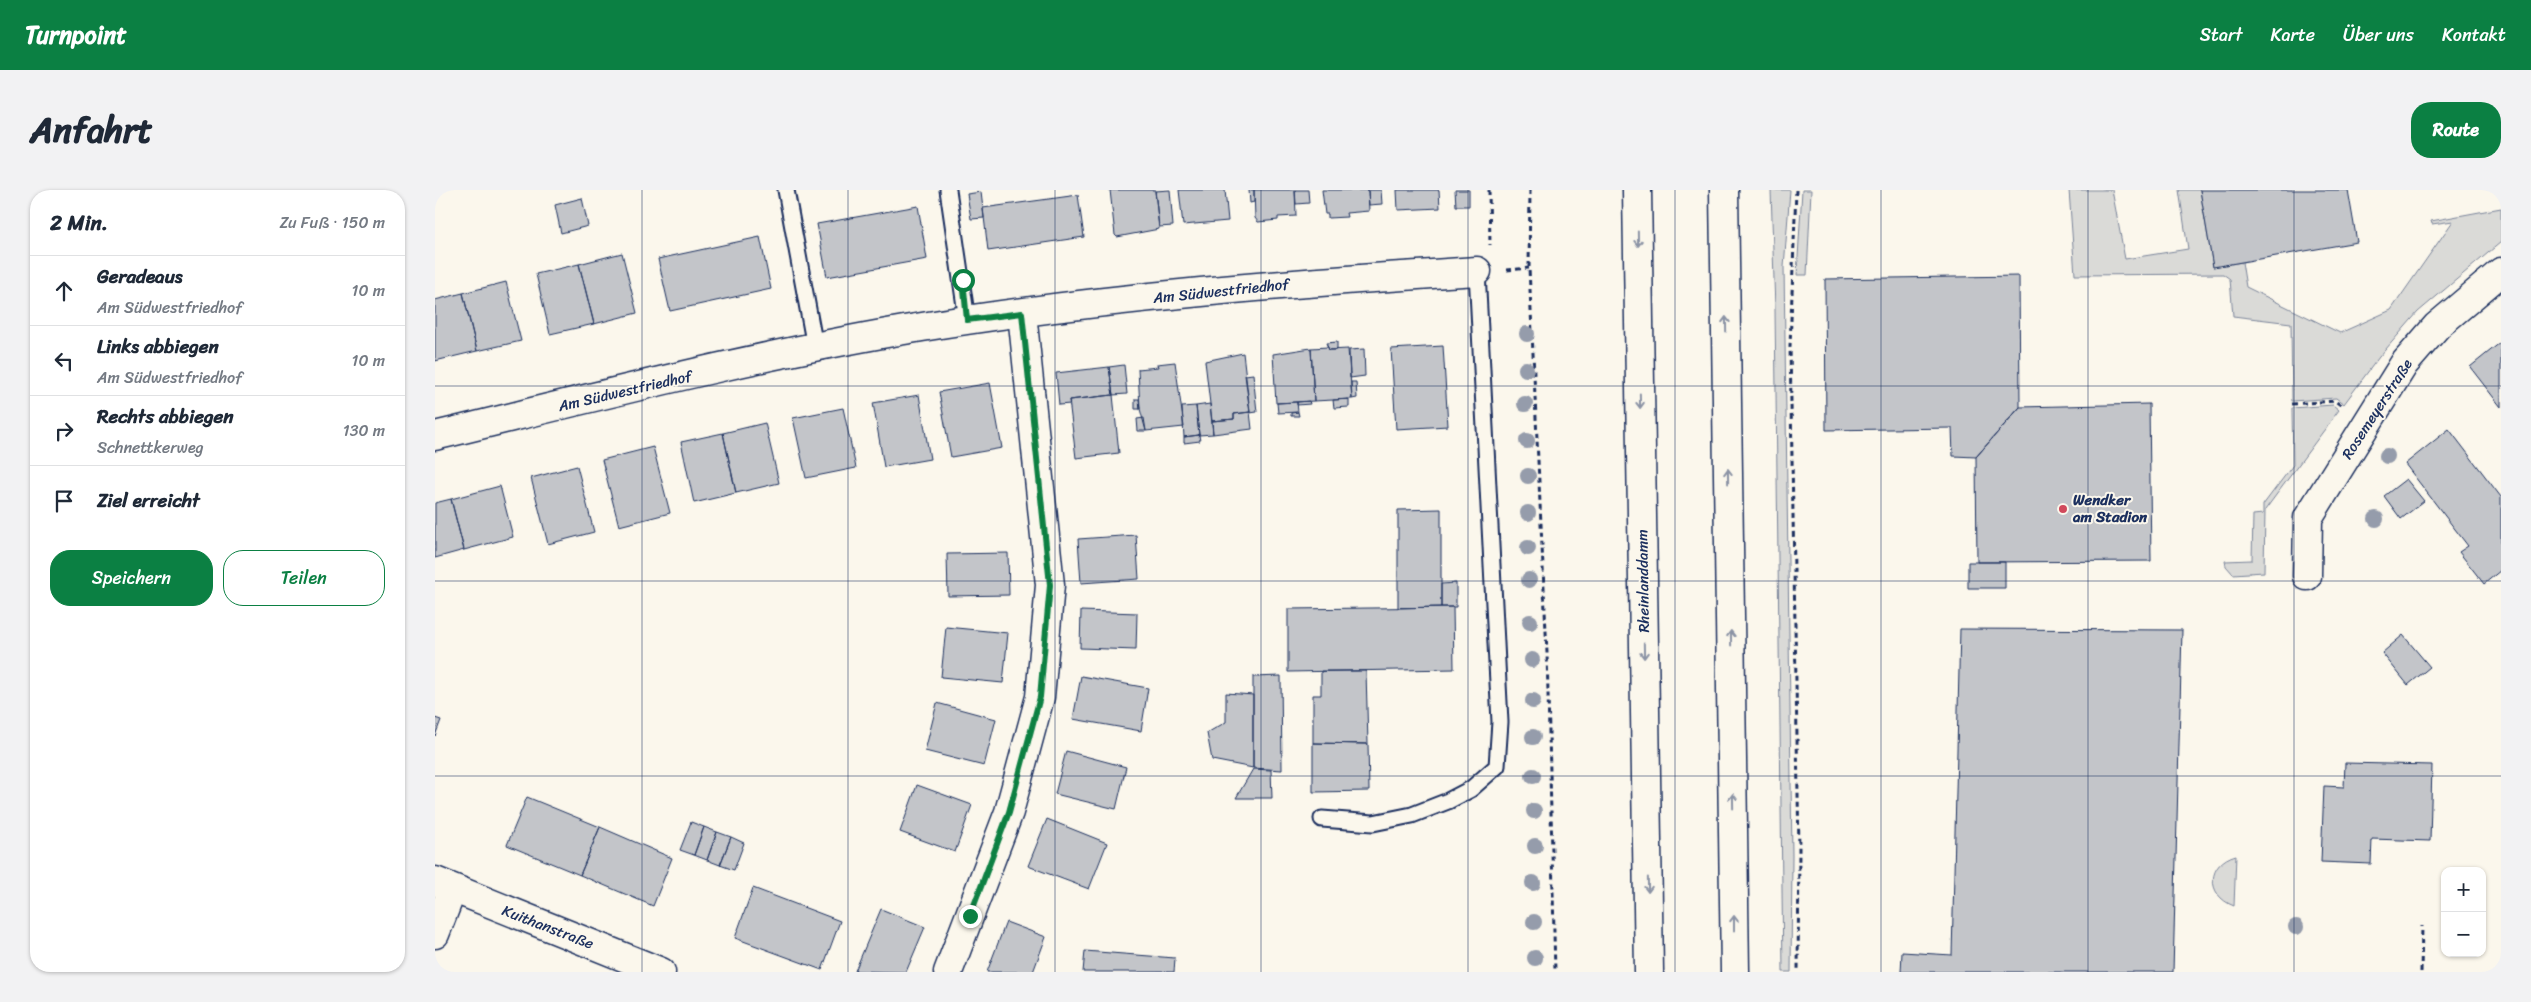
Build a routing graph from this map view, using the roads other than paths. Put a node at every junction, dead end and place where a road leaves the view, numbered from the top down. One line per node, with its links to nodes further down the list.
1 (786, 190): 9 (lane)
2 (948, 190): 8 (lane)
3 (1637, 190): 17 (main road, Rheinlanddamm, one-way to 17)
4 (1724, 190): 18 (main road, one-way to 4)
5 (1483, 262): 7 (main road, Am Südwestfriedhof); 12 (lane)
6 (2501, 272): 11 (main road, Rosemeyerstraße)
7 (1022, 313): 8 (main road, Am Südwestfriedhof); 16 (main road)
8 (967, 320): 9 (main road, Am Südwestfriedhof)
9 (815, 347): 10 (main road, Am Südwestfriedhof)
10 (435, 436)
11 (2307, 576)
12 (1322, 819)
13 (443, 885): 14 (main road); 15 (main road, Kuithanstraße)
14 (435, 934)
15 (661, 972)
16 (948, 972)
17 (1649, 972)
18 (1735, 972)

